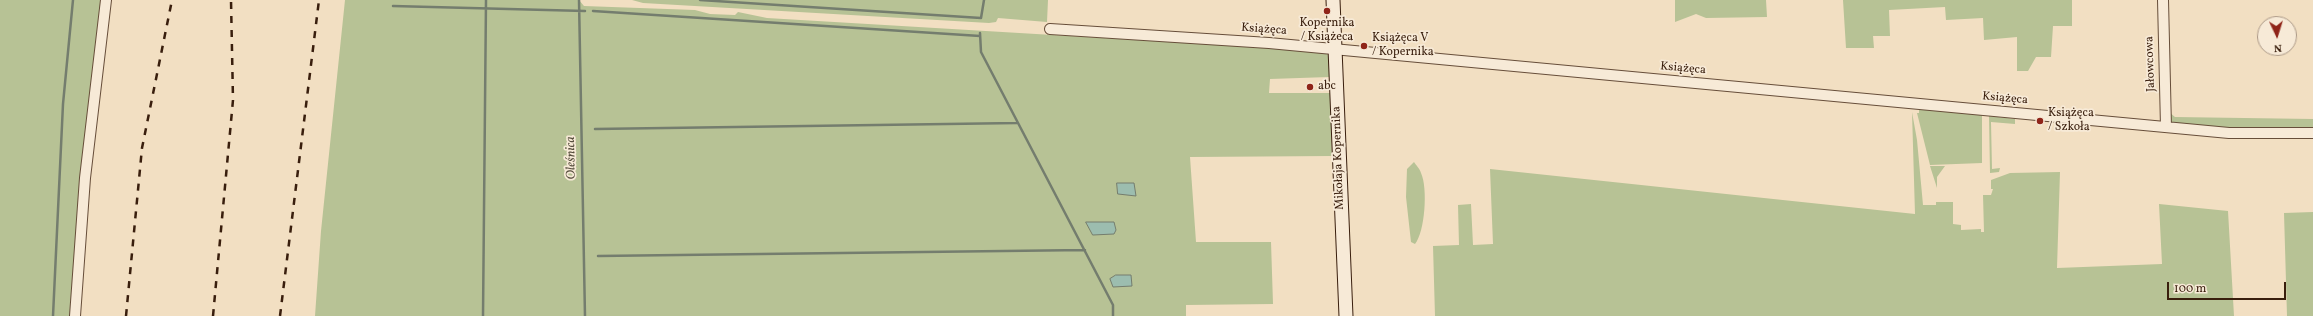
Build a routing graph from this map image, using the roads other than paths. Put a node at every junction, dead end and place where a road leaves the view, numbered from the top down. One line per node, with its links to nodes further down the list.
1 (106, 0): 8 (street)
2 (1333, 0): 5 (street, Mikołaja Kopernika)
3 (2163, 0): 6 (street, Jałowcowa)
4 (1050, 29): 5 (street, Książęca)
5 (1334, 50): 6 (street, Książęca); 9 (street, Mikołaja Kopernika)
6 (2166, 127): 7 (street, Książęca)
7 (2313, 133)
8 (75, 316)
9 (1346, 316)

